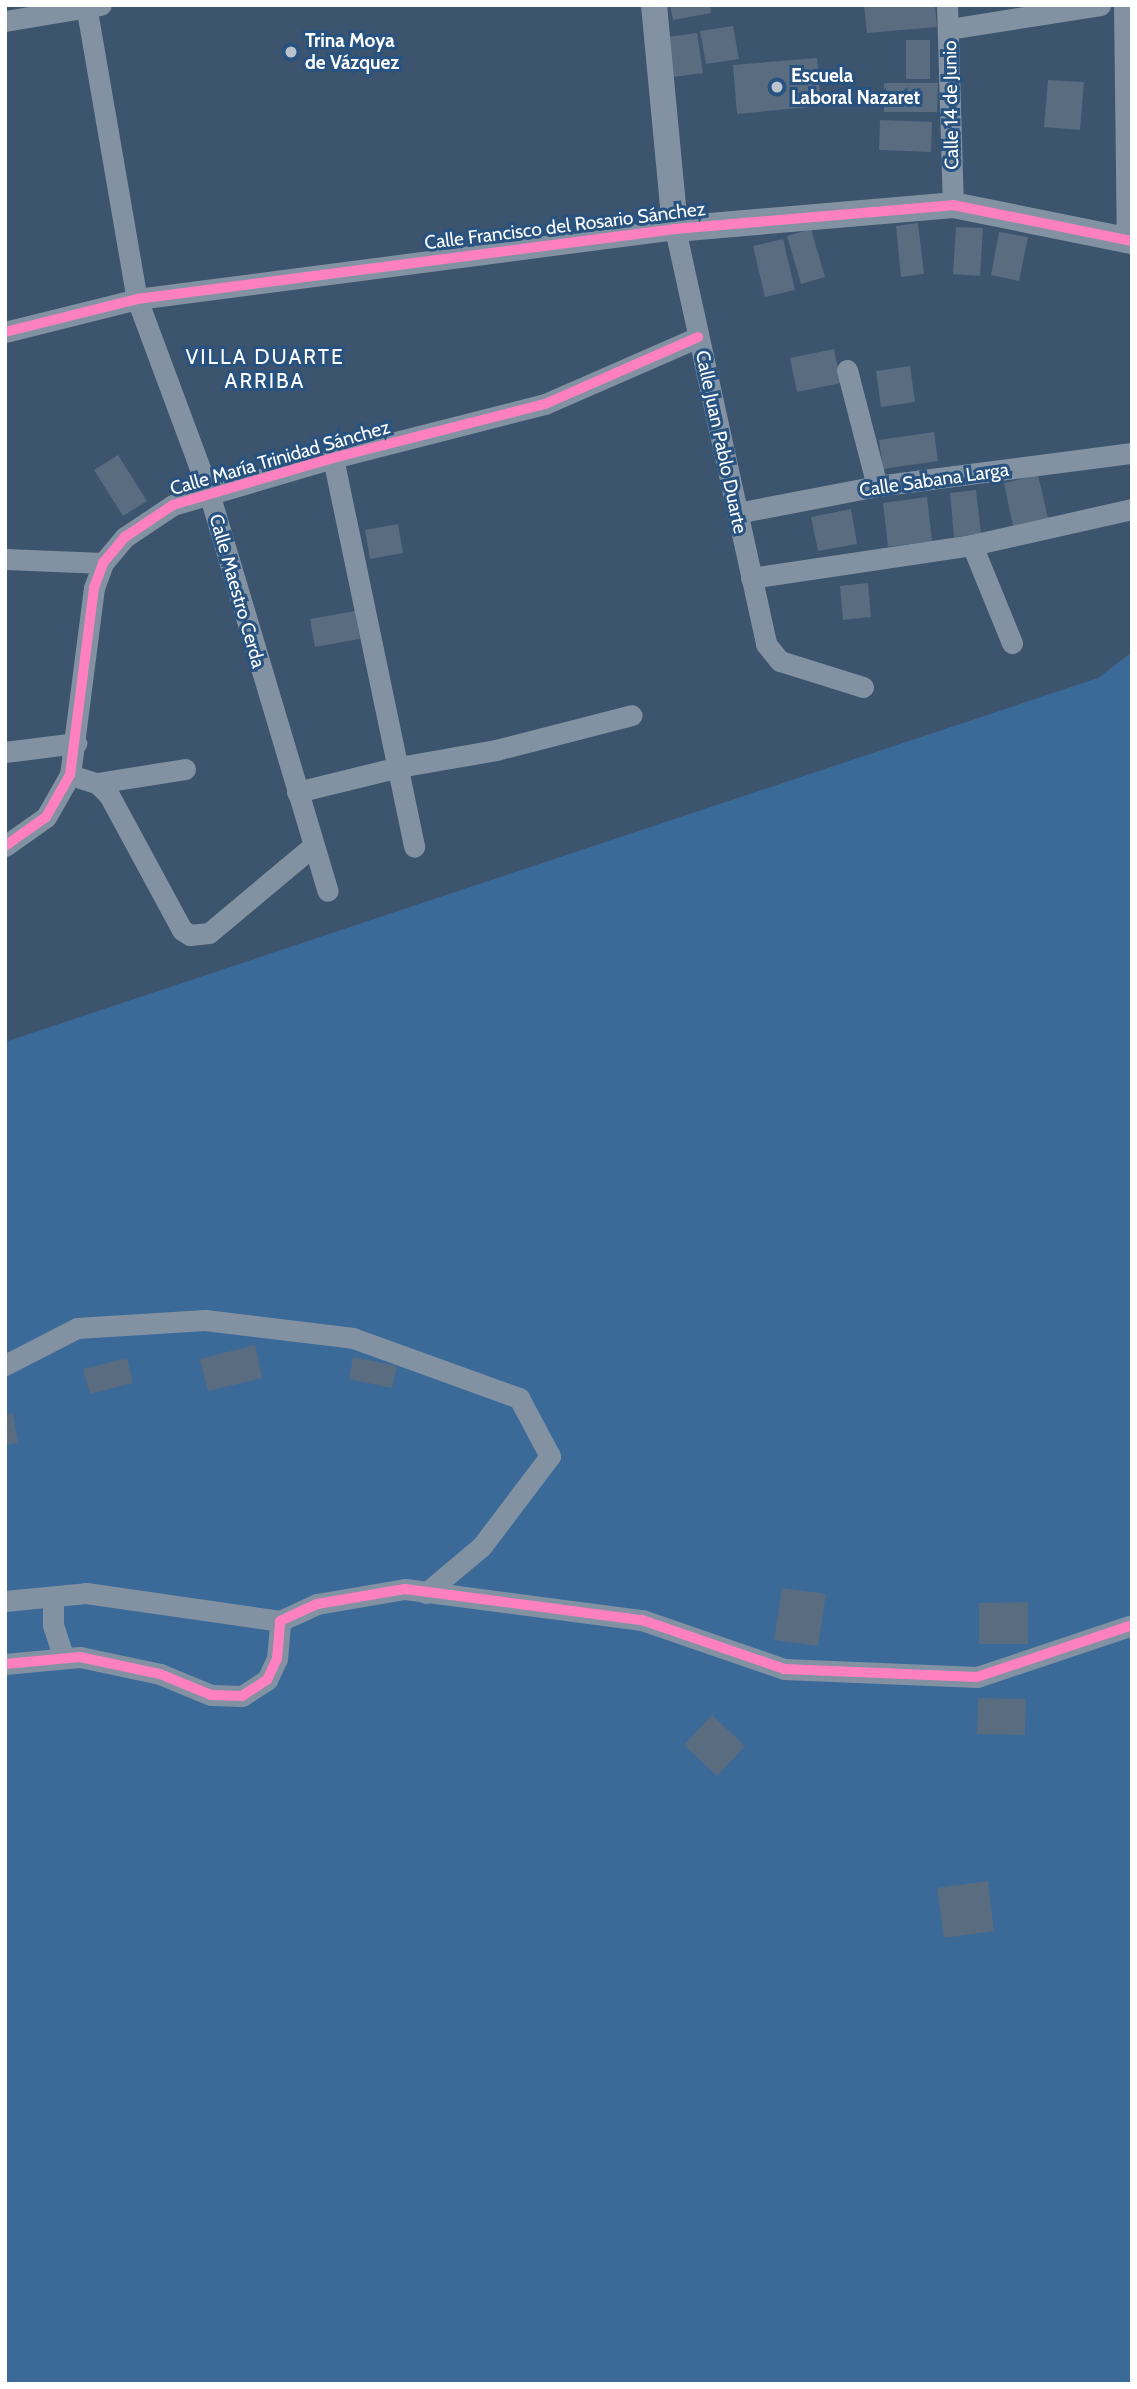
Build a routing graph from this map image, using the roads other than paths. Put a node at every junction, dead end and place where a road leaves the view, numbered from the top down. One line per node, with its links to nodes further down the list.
1 (654, 5): 9 (street, Calle Juan Pablo Duarte)
2 (947, 5): 7 (street, Calle 14 de Junio)
3 (1100, 5): 7 (street)
4 (1124, 5): 10 (street)
5 (91, 6): 6 (street); 11 (street, Calle Maestro Cerda)
6 (5, 22)
7 (949, 29): 8 (street, Calle 14 de Junio)
8 (953, 205): 9 (street, Calle Francisco del Rosario Sánchez); 10 (street, Calle Francisco del Rosario Sánchez)
9 (675, 229): 11 (street, Calle Francisco del Rosario Sánchez); 13 (street, Calle Juan Pablo Duarte)
10 (1129, 241)
11 (137, 299): 12 (street, Calle Francisco del Rosario Sánchez); 18 (street, Calle Maestro Cerda)
12 (5, 331)
13 (698, 337): 16 (street, Calle María Trinidad Sánchez); 20 (street, Calle Juan Pablo Duarte)
14 (847, 370): 17 (street)
15 (1132, 453): 17 (street, Calle Sabana Larga)
16 (333, 458): 18 (street, Calle María Trinidad Sánchez); 30 (street)
17 (877, 486): 20 (street, Calle Sabana Larga)
18 (209, 493): 23 (street, Calle María Trinidad Sánchez); 34 (street, Calle Maestro Cerda)
19 (1132, 509): 21 (street)
20 (737, 513): 24 (street, Calle Juan Pablo Duarte)
21 (972, 545): 24 (street); 25 (street)
22 (5, 559): 23 (street)
23 (103, 563): 28 (street, Calle María Trinidad Sánchez)
24 (751, 578): 26 (street, Calle Juan Pablo Duarte)
25 (1012, 643)
26 (863, 687)
27 (632, 715): 30 (street)
28 (76, 743): 29 (street); 32 (street, Calle María Trinidad Sánchez)
29 (5, 752)
30 (399, 767): 34 (street); 37 (street)
31 (185, 769): 33 (street)
32 (70, 775): 33 (street); 35 (street, Calle María Trinidad Sánchez)
33 (97, 783): 36 (street)
34 (297, 792): 36 (street, Calle Maestro Cerda)
35 (5, 846)
36 (313, 846): 38 (street, Calle Maestro Cerda)
37 (414, 847)
38 (328, 891)
39 (5, 1365): 40 (street)
40 (426, 1593): 43 (street); 44 (street)
41 (53, 1597): 42 (street); 43 (street); 45 (street)
42 (5, 1601)
43 (280, 1621): 45 (street)
44 (1132, 1625)
45 (64, 1658): 46 (street)
46 (5, 1664)

